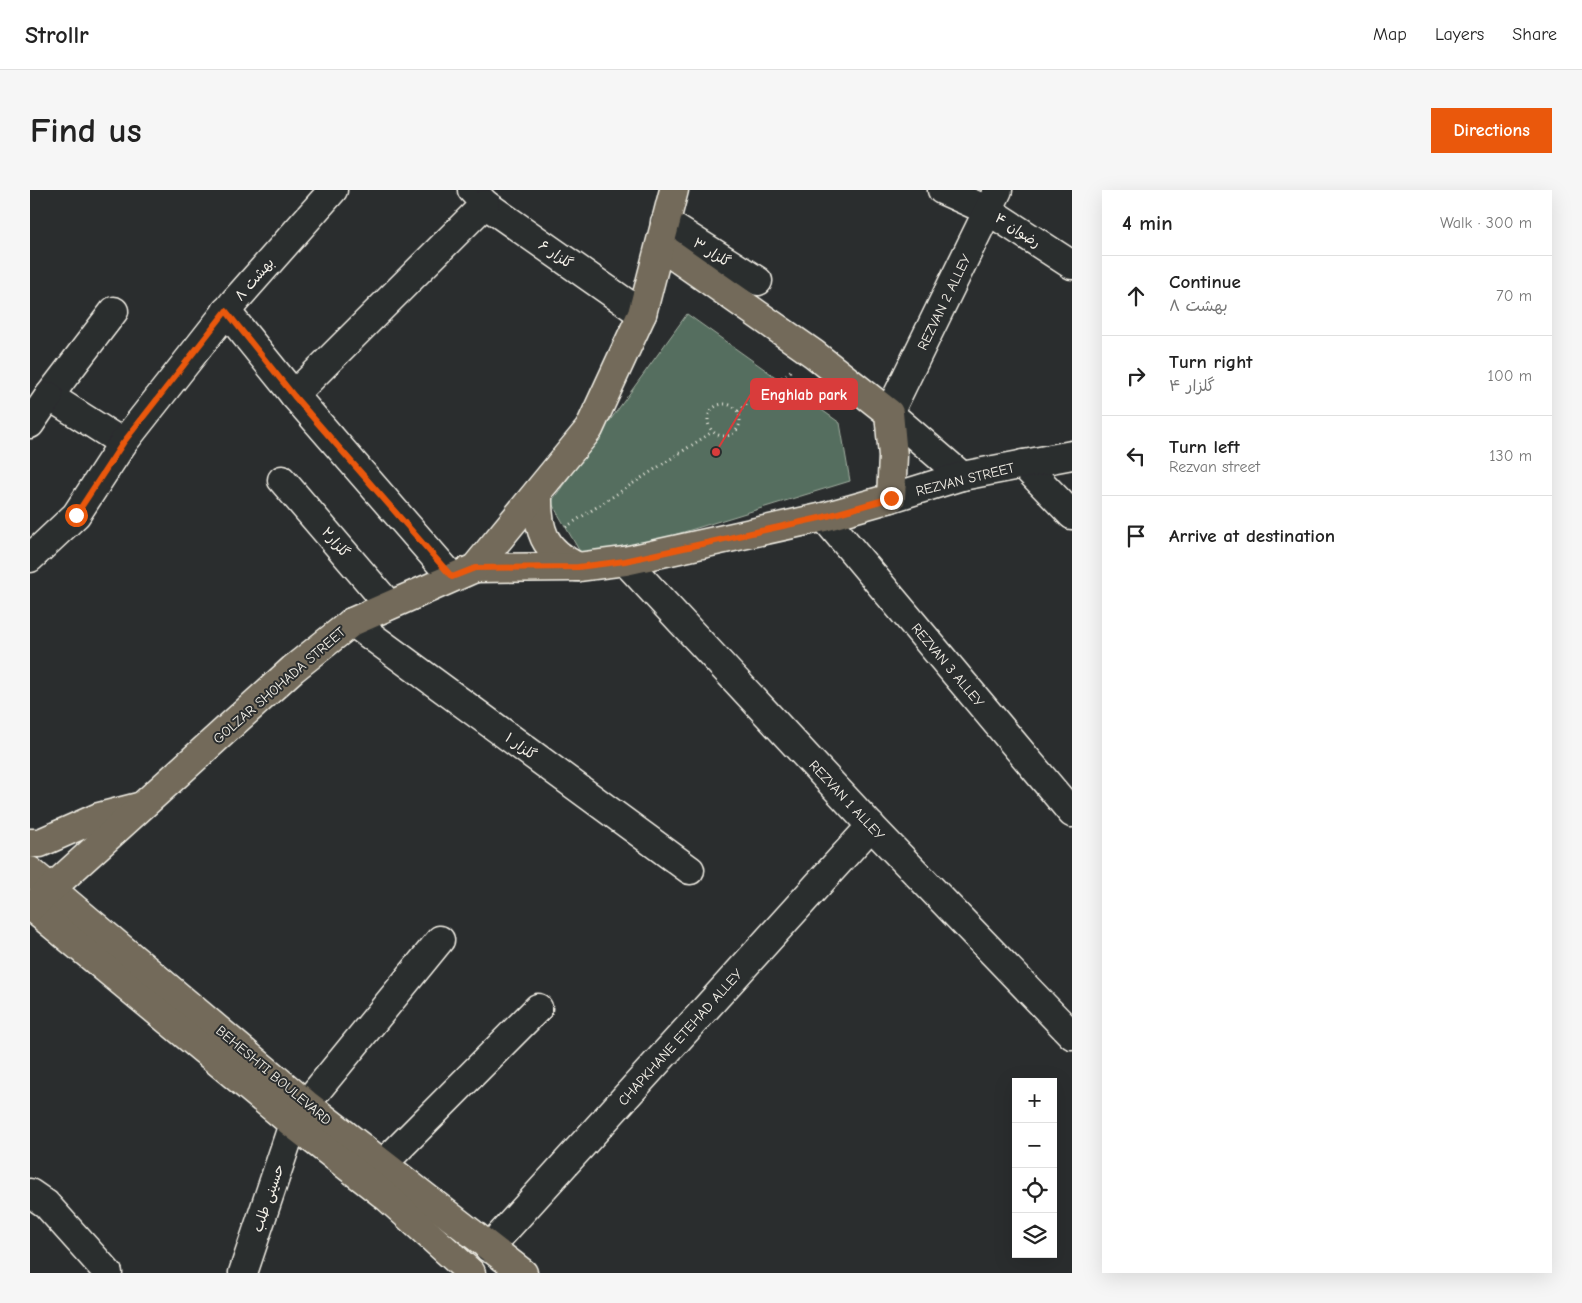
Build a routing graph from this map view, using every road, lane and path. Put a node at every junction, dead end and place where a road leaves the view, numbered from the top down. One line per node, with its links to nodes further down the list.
1 (333, 190): 9 (street, بهشت ۸)
2 (674, 190): 6 (main road, GOLZAR SHOHADA STREET)
3 (942, 190): 5 (street, رضوان ۴)
4 (479, 197): 11 (street, گلزار ۶); 14 (street)
5 (994, 200): 7 (street, رضوان ۴); 16 (street, REZVAN 2 ALLEY)
6 (662, 234): 8 (street, گلزار ۳); 11 (main road, GOLZAR SHOHADA STREET); 12 (main road)
7 (1072, 265)
8 (758, 281)
9 (226, 311): 14 (street); 19 (street, بهشت ۸)
10 (114, 312): 13 (street)
11 (642, 314): 24 (main road, GOLZAR SHOHADA STREET)
12 (814, 354): 15 (path); 16 (main road)
13 (48, 396): 17 (street); 19 (street)
14 (294, 396): 32 (street)
15 (738, 411): 18 (path); 18 (path)
16 (889, 414): 22 (street); 25 (main road)
17 (30, 424)
18 (712, 432): 28 (path)
19 (123, 443): 29 (street, بهشت ۸)
20 (1072, 455): 21 (street, REZVAN STREET)
21 (1023, 464): 22 (street, REZVAN STREET); 26 (street)
22 (962, 476): 25 (street, REZVAN STREET)
23 (282, 480): 33 (street, گلزار۲)
24 (538, 492): 28 (main road); 32 (main road, GOLZAR SHOHADA STREET)
25 (891, 498): 27 (main road, REZVAN STREET)
26 (1072, 515)
27 (824, 517): 30 (main road, REZVAN STREET); 36 (street, REZVAN 3 ALLEY)
28 (545, 540): 31 (main road)
29 (30, 558)
30 (625, 561): 31 (main road, REZVAN STREET); 37 (street, REZVAN 1 ALLEY)
31 (578, 567): 32 (main road, REZVAN STREET)
32 (464, 572): 33 (main road, GOLZAR SHOHADA STREET)
33 (389, 605): 34 (main road, GOLZAR SHOHADA STREET)
34 (352, 622): 35 (main road, GOLZAR SHOHADA STREET); 39 (street, گلزار ۱)
35 (142, 806): 38 (main road); 41 (main road, GOLZAR SHOHADA STREET)
36 (1072, 813)
37 (871, 826): 45 (street, REZVAN 1 ALLEY); 49 (street, CHAPKHANE ETEHAD ALLEY)
38 (30, 843)
39 (690, 870)
40 (30, 871): 41 (main road, BEHESHTI BOULEVARD)
41 (51, 888): 42 (main road, GOLZAR SHOHADA STREET); 46 (main road, BEHESHTI BOULEVARD)
42 (30, 907): 46 (main road, BEHESHTI BOULEVARD)
43 (440, 940): 46 (street)
44 (538, 1008): 47 (street)
45 (1072, 1035)
46 (300, 1114): 47 (main road, BEHESHTI BOULEVARD); 51 (street, حسینی طلب); 52 (main road, BEHESHTI BOULEVARD)
47 (384, 1164): 49 (main road, BEHESHTI BOULEVARD)
48 (30, 1193): 50 (street)
49 (489, 1248): 53 (main road, BEHESHTI BOULEVARD)
50 (108, 1273)
51 (243, 1273)
52 (470, 1273)
53 (522, 1273)

